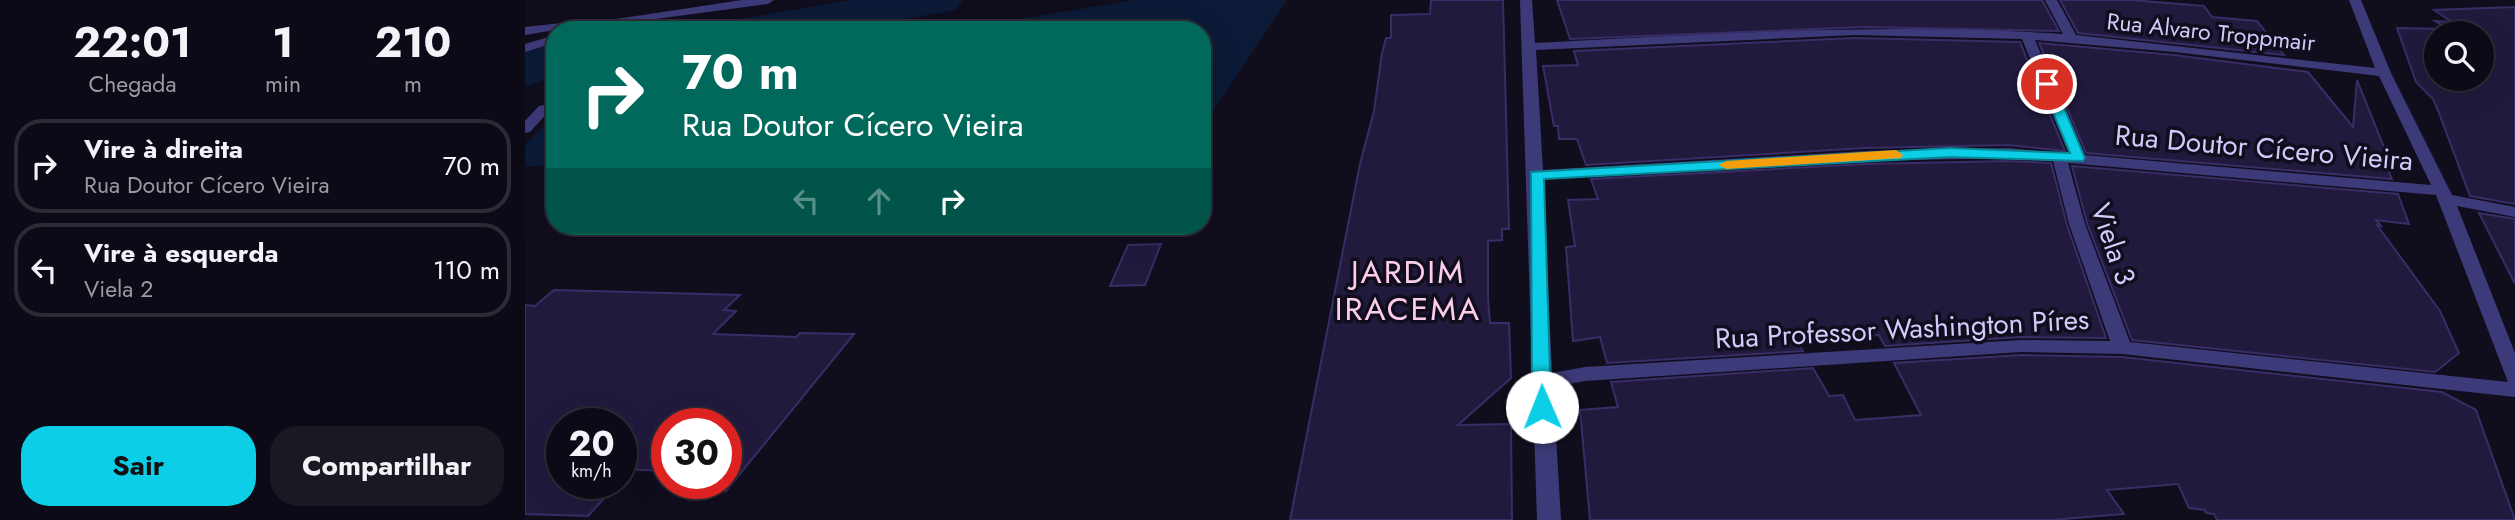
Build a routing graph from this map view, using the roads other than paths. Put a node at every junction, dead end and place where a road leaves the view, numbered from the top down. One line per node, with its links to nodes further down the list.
1 (768, 0): 5 (street)
2 (1526, 0): 12 (street)
3 (2050, 0): 10 (street)
4 (2355, 0): 14 (street)
5 (743, 2): 6 (street)
6 (621, 21)
7 (546, 29): 8 (street)
8 (525, 31)
9 (2027, 35): 10 (street, Rua Alvaro Troppmair); 12 (street, Rua Alvaro Troppmair); 18 (street)
10 (2071, 38): 14 (street, Rua Alvaro Troppmair)
11 (546, 42): 13 (street)
12 (1529, 47): 19 (street)
13 (525, 48)
14 (2384, 73): 20 (street)
15 (544, 109): 16 (street)
16 (525, 129)
17 (2059, 156): 18 (street, Rua Doutor Cícero Vieira); 19 (street, Rua Doutor Cícero Vieira); 22 (street, Viela 3)
18 (2078, 158): 20 (street, Rua Doutor Cícero Vieira)
19 (1537, 175): 24 (street)
20 (2444, 195): 21 (street, Rua Doutor Cícero Vieira); 23 (street)
21 (2515, 212)
22 (2122, 348): 24 (street, Rua Professor Washington Píres); 25 (street, Rua Professor Washington Píres)
23 (2515, 378)
24 (1541, 382): 26 (street)
25 (2515, 390)
26 (1549, 520)

